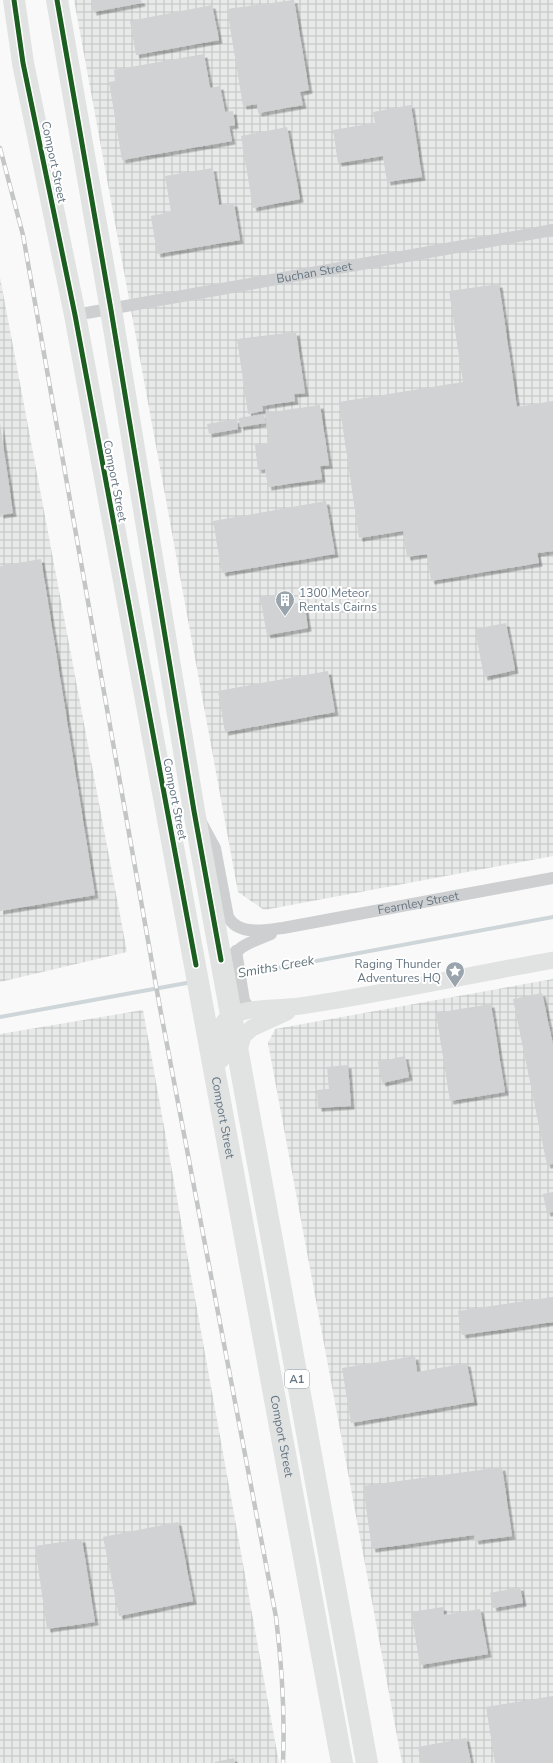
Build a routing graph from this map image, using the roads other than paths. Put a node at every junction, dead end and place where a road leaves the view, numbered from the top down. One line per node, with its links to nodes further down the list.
1 (5, 0): 4 (highway)
2 (14, 0): 4 (highway, Comport Street / A1)
3 (57, 0): 6 (highway, Comport Street / A1)
4 (23, 63): 7 (highway, Comport Street / A1)
5 (553, 230): 6 (street, Buchan Street)
6 (111, 310): 7 (street, Buchan Street); 8 (highway, Comport Street / A1)
7 (75, 316): 16 (highway, Comport Street / A1)
8 (194, 811): 10 (street, Fearnley Street); 11 (highway, Comport Street / A1)
9 (553, 878): 10 (street, Fearnley Street)
10 (283, 928): 11 (street, Fearnley Street)
11 (228, 959): 14 (street); 14 (highway, Comport Street / A1)
12 (553, 960): 13 (street)
13 (300, 1006): 14 (street); 15 (street)
14 (241, 1013): 15 (highway, Comport Street / A1); 16 (street)
15 (238, 1053): 18 (highway, Comport Street / A1)
16 (232, 1171): 17 (highway, Comport Street / A1)
17 (342, 1763)
18 (367, 1763)

